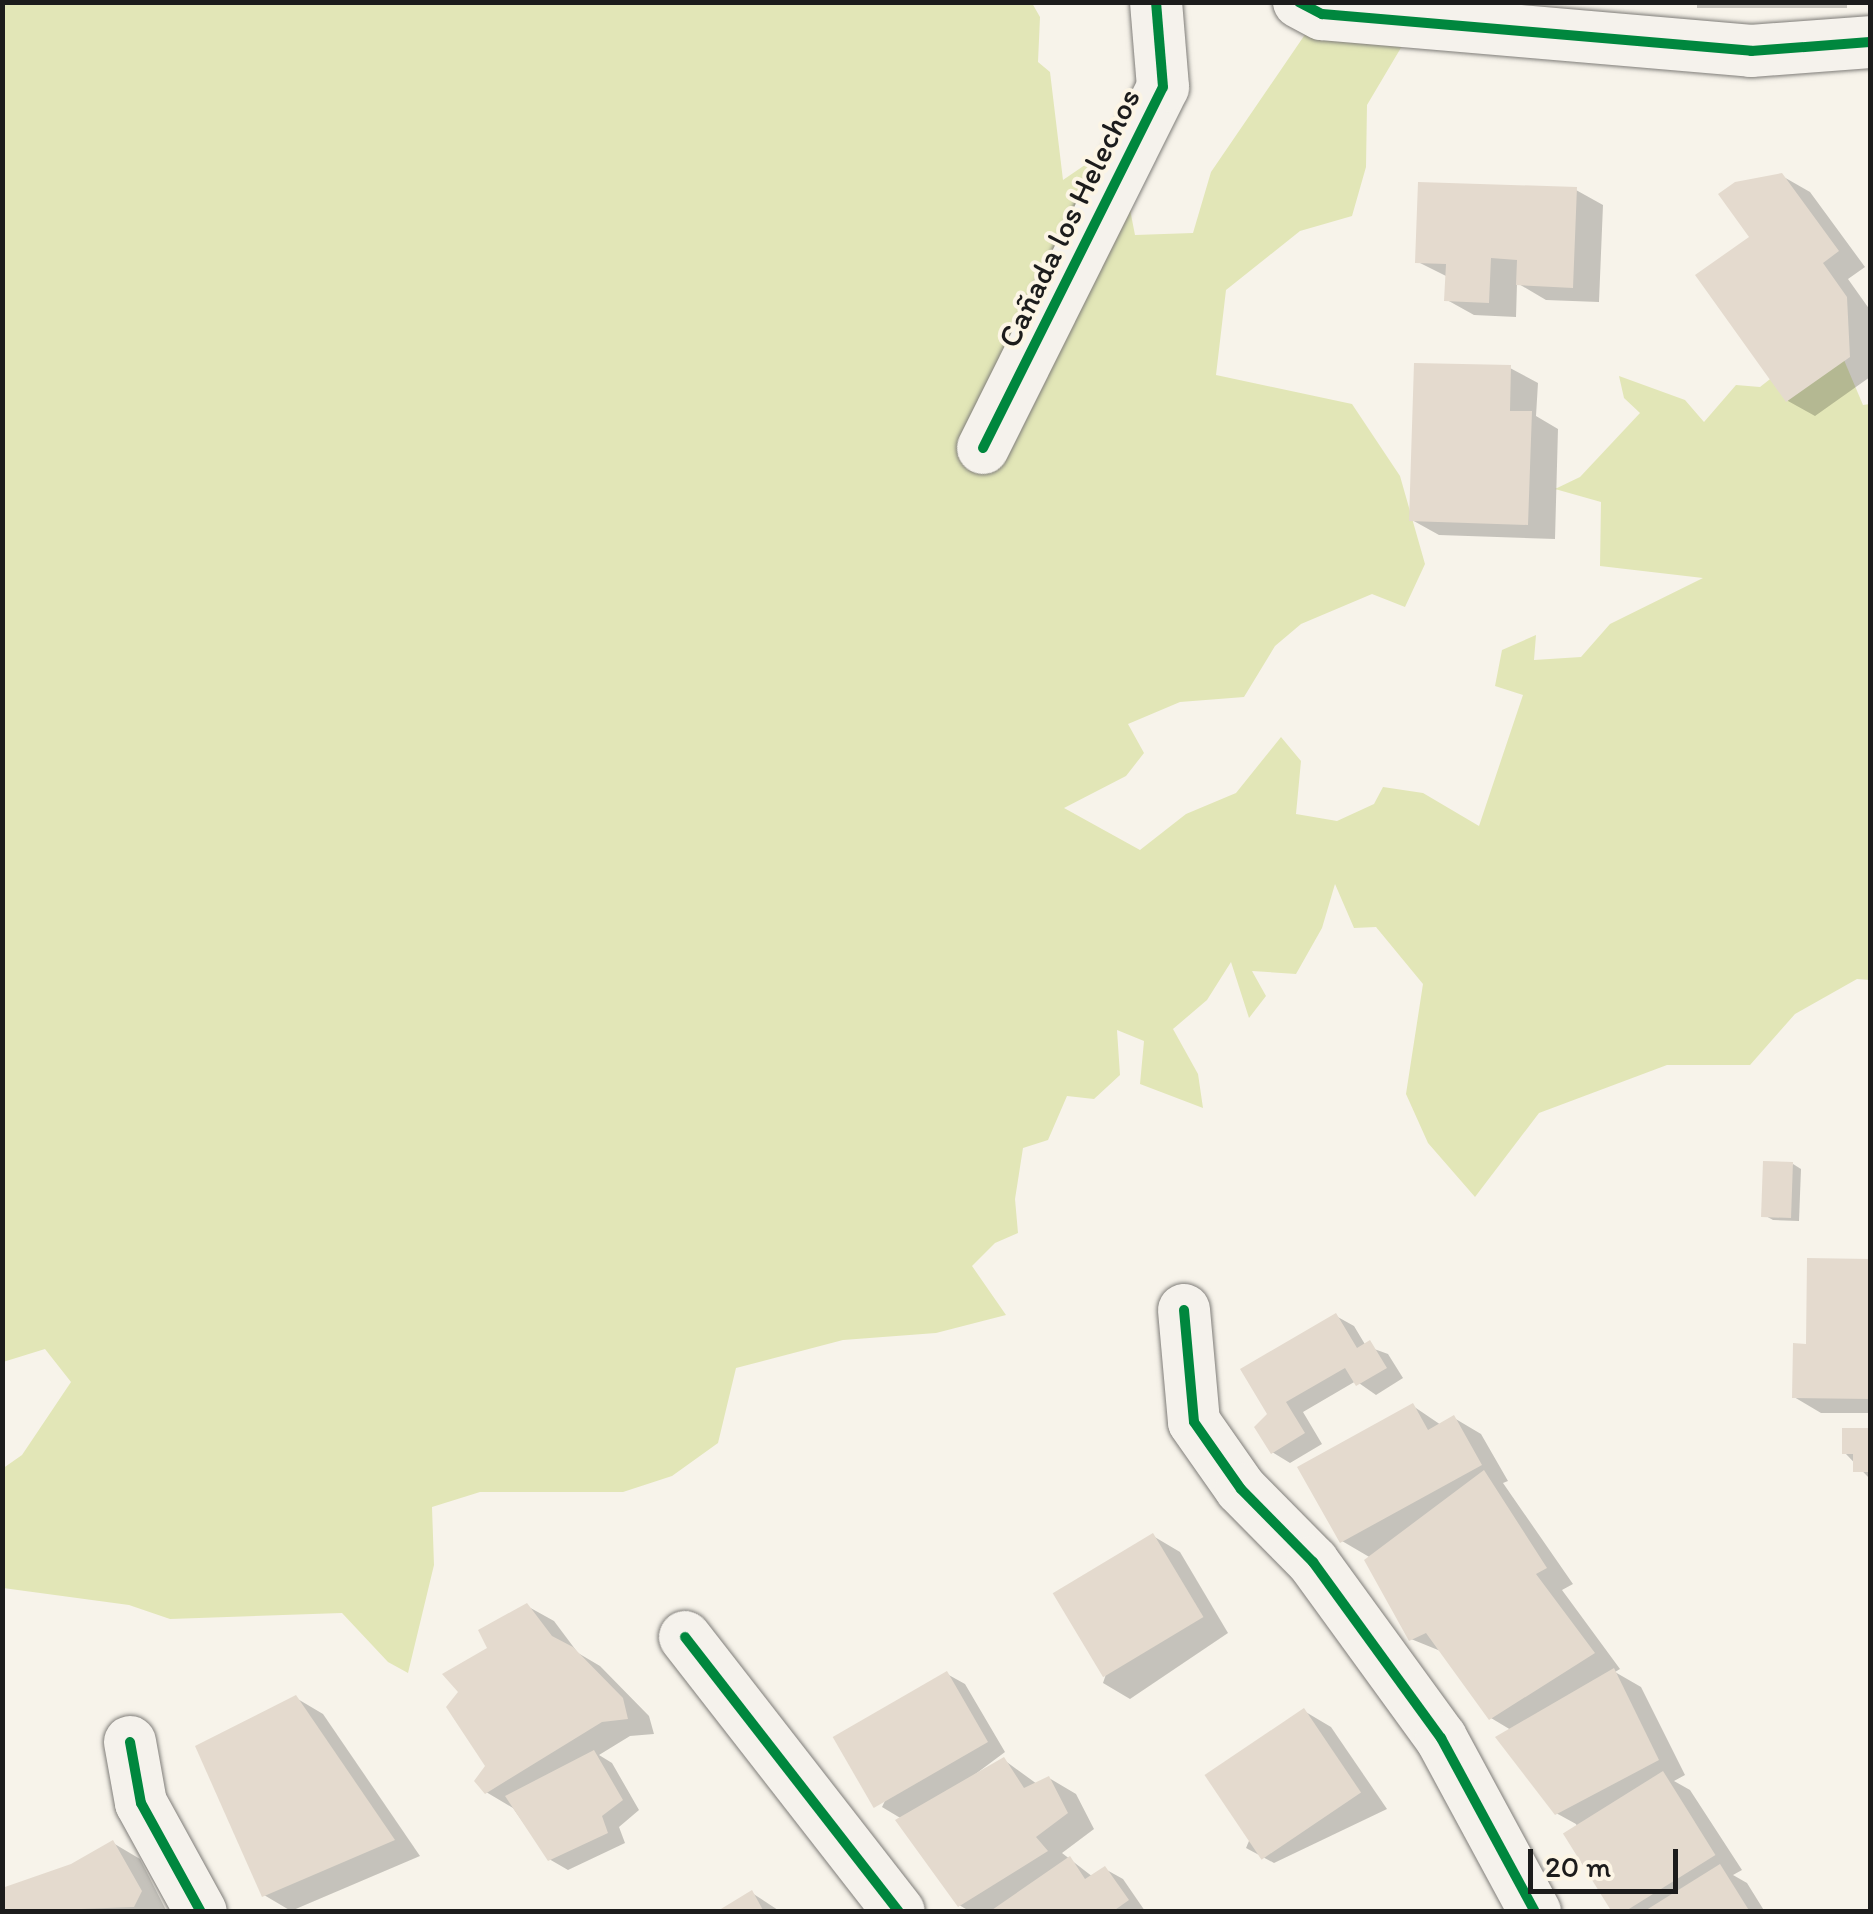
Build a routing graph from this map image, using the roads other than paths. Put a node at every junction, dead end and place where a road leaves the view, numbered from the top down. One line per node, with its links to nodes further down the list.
1 (1156, 2): 4 (street, Cañada los Helechos)
2 (1299, 2): 3 (street)
3 (1870, 42)
4 (983, 448)
5 (1184, 1310): 10 (street)
6 (685, 1637): 9 (street)
7 (130, 1742): 8 (street)
8 (201, 1912)
9 (900, 1912)
10 (1535, 1912)

